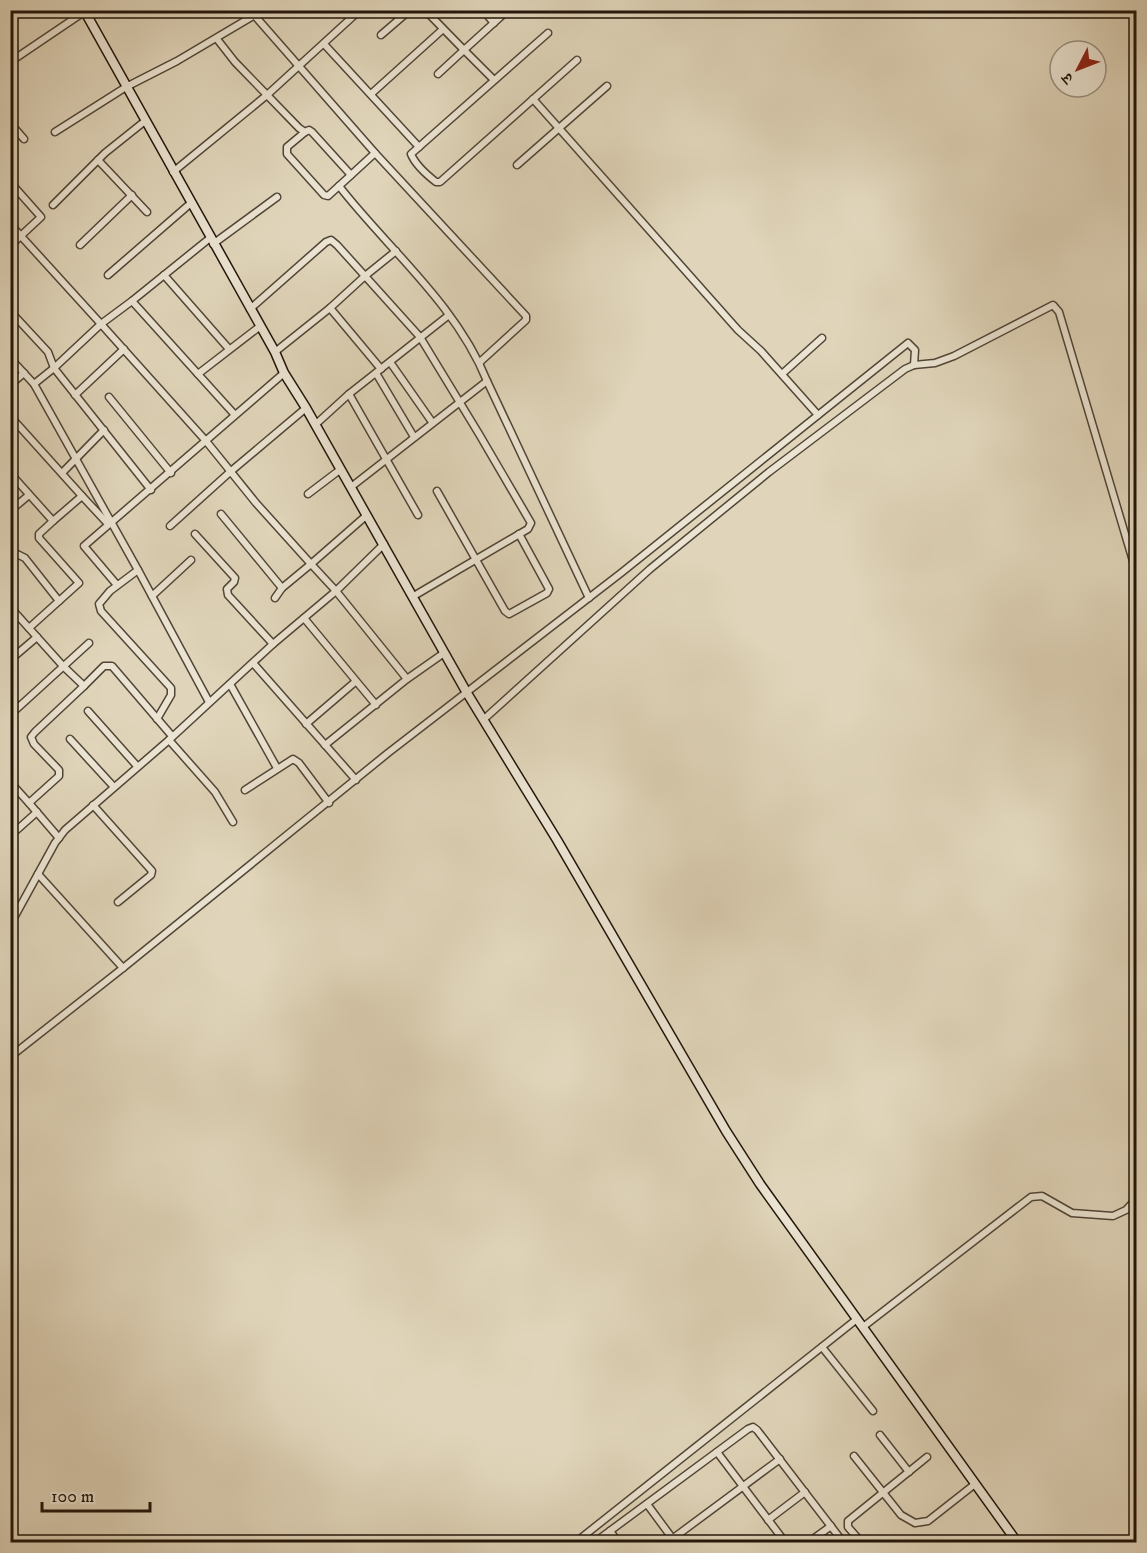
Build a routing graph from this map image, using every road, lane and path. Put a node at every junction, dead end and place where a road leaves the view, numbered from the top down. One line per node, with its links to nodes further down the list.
1 (264, 10): 8 (street)
2 (360, 10): 14 (street)
3 (410, 10): 12 (street)
4 (425, 10): 10 (street)
5 (483, 10): 9 (street)
6 (508, 10): 9 (street)
7 (84, 11): 17 (street); 22 (street)
8 (255, 16): 13 (street); 18 (street)
9 (494, 23): 15 (street)
10 (442, 30): 15 (street); 23 (street)
11 (548, 33): 20 (street)
12 (381, 35)
13 (217, 39): 22 (street); 24 (street)
14 (324, 44): 18 (street); 23 (street)
15 (464, 50): 19 (street); 20 (street)
16 (577, 60): 25 (street)
17 (10, 62)
18 (298, 67): 24 (street); 33 (street)
19 (438, 74)
20 (494, 80): 32 (street)
21 (607, 86): 28 (street)
22 (126, 87): 26 (street); 29 (street)
23 (371, 93): 32 (street)
24 (267, 95): 30 (street); 36 (street)
25 (533, 99): 28 (street); 32 (street)
26 (145, 121): 34 (street); 36 (street)
27 (10, 123): 31 (street)
28 (560, 128): 35 (street); 75 (street)
29 (55, 132)
30 (305, 132): 37 (street); 39 (street)
31 (24, 139)
32 (419, 147)
33 (375, 153): 37 (street); 68 (street)
34 (98, 160): 40 (street); 43 (street)
35 (517, 165)
36 (172, 172): 42 (street)
37 (351, 175): 39 (street)
38 (10, 182): 46 (street)
39 (339, 186): 50 (street)
40 (132, 195): 44 (street); 48 (street)
41 (278, 197): 47 (street)
42 (191, 203): 47 (street); 51 (street)
43 (53, 205)
44 (147, 212)
45 (10, 224): 46 (street)
46 (23, 236): 49 (street); 59 (street)
47 (212, 241): 52 (street); 56 (street)
48 (80, 245)
49 (10, 246)
50 (396, 251): 53 (street); 58 (street)
51 (108, 275)
52 (164, 276): 54 (street); 64 (street)
53 (365, 276): 55 (street); 56 (street); 61 (street)
54 (132, 301): 59 (street); 74 (street)
55 (330, 308): 65 (street); 71 (street)
56 (250, 309): 60 (street)
57 (10, 311): 70 (street)
58 (449, 315): 61 (street); 68 (street)
59 (101, 324): 63 (street); 70 (street)
60 (259, 327): 64 (street); 65 (street)
61 (420, 337): 67 (street); 82 (street)
62 (822, 338): 75 (street)
63 (124, 349): 80 (street); 91 (street)
64 (229, 349): 74 (street)
65 (274, 352): 73 (street)
66 (10, 358): 72 (street)
67 (390, 362): 71 (street); 87 (street)
68 (480, 362): 76 (street)
69 (914, 365): 84 (street); 120 (street); 149 (street)
70 (54, 368): 77 (street); 80 (street)
71 (379, 371): 79 (street); 90 (street)
72 (24, 373): 77 (street); 78 (street)
73 (284, 373): 83 (street); 85 (street)
74 (198, 374): 85 (street)
75 (782, 375): 84 (street)
76 (487, 381): 82 (street); 127 (street)
77 (34, 384): 92 (street)
78 (10, 385)
79 (349, 394): 88 (street); 93 (street)
80 (75, 395): 89 (street)
81 (109, 398): 98 (street)
82 (459, 401): 87 (street); 113 (street)
83 (306, 408): 88 (street); 96 (street)
84 (818, 414): 127 (street)
85 (235, 415): 91 (street)
86 (10, 416): 95 (street)
87 (432, 422): 90 (street)
88 (315, 425): 94 (street)
89 (104, 430): 92 (street); 100 (street)
90 (414, 437): 93 (street)
91 (206, 441): 96 (street); 98 (street)
92 (77, 459): 95 (street); 110 (street)
93 (385, 459): 99 (street); 108 (street)
94 (341, 469): 99 (street); 102 (street)
95 (62, 472): 104 (street)
96 (230, 472): 111 (street); 118 (street)
97 (10, 473): 103 (street)
98 (171, 473): 100 (street)
99 (351, 487): 107 (street)
100 (151, 490): 110 (street)
101 (437, 491): 116 (street)
102 (308, 494)
103 (29, 495): 105 (street); 109 (street)
104 (82, 496): 109 (street); 110 (street)
105 (10, 511)
106 (221, 514): 122 (street)
107 (367, 515): 114 (street); 118 (street)
108 (418, 516)
109 (53, 521): 128 (street)
110 (110, 523): 119 (street); 121 (street)
111 (170, 526)
112 (195, 534): 134 (street)
113 (519, 534): 116 (street); 116 (street)
114 (384, 544): 123 (street); 125 (street)
115 (10, 558): 128 (street)
116 (477, 559): 125 (street)
117 (191, 560): 124 (street)
118 (311, 564): 122 (street); 123 (street)
119 (138, 570): 121 (street); 124 (street)
120 (1137, 571)
121 (117, 585): 148 (street)
122 (282, 588): 126 (street)
123 (336, 591): 130 (street); 139 (street)
124 (152, 596): 144 (street)
125 (412, 597): 135 (street)
126 (275, 598)
127 (589, 598): 143 (street)
128 (59, 601): 131 (street)
129 (10, 608): 131 (street)
130 (304, 618): 134 (street); 140 (street)
131 (29, 628): 132 (street)
132 (37, 637): 136 (street); 138 (street)
133 (89, 643): 138 (street)
134 (273, 644): 137 (street)
135 (444, 653): 139 (street); 143 (street)
136 (10, 660)
137 (253, 663): 141 (street); 150 (street)
138 (63, 666): 142 (street); 147 (street)
139 (407, 680): 145 (street)
140 (355, 682): 145 (street); 150 (street)
141 (230, 684): 144 (street); 155 (street)
142 (84, 686): 148 (street); 160 (street)
143 (467, 693): 149 (street); 156 (street)
144 (209, 702): 152 (street)
145 (375, 705): 153 (street)
146 (88, 711): 154 (street)
147 (10, 715)
148 (157, 720): 152 (street)
149 (483, 720): 173 (street)
150 (306, 724): 153 (street)
151 (70, 738): 158 (street)
152 (171, 738): 154 (street); 164 (street)
153 (325, 744): 156 (street)
154 (137, 766): 158 (street)
155 (277, 768): 159 (street); 161 (street)
156 (356, 780): 161 (street)
157 (10, 782): 160 (street)
158 (114, 787): 162 (street)
159 (245, 790)
160 (29, 803): 163 (street)
161 (329, 803): 170 (street)
162 (93, 805): 166 (street); 168 (street)
163 (37, 812): 165 (street); 166 (street)
164 (234, 822)
165 (10, 836)
166 (59, 838): 167 (street)
167 (38, 874): 169 (street); 170 (street)
168 (118, 902)
169 (10, 925)
170 (123, 968): 171 (street)
171 (10, 1057)
172 (1137, 1199): 174 (street)
173 (857, 1319): 174 (street); 175 (street)
174 (863, 1327): 183 (street)
175 (822, 1347): 176 (street); 192 (street)
176 (873, 1411)
177 (880, 1435): 182 (street)
178 (717, 1452): 181 (street); 184 (street); 187 (street)
179 (854, 1456): 186 (street)
180 (927, 1457): 182 (street)
181 (780, 1459): 184 (street); 185 (street)
182 (909, 1472): 186 (street)
183 (975, 1484): 186 (street); 199 (street)
184 (743, 1486): 188 (street); 191 (street)
185 (805, 1492): 188 (street); 189 (street)
186 (883, 1492): 198 (street)
187 (647, 1504): 190 (street); 191 (street)
188 (768, 1520): 195 (street)
189 (831, 1526): 196 (street); 197 (street)
190 (609, 1532): 193 (street); 194 (street)
191 (671, 1541)
192 (576, 1542)
193 (595, 1542)
194 (618, 1542)
195 (785, 1542)
196 (809, 1542)
197 (843, 1542)
198 (861, 1542)
199 (1017, 1542)

